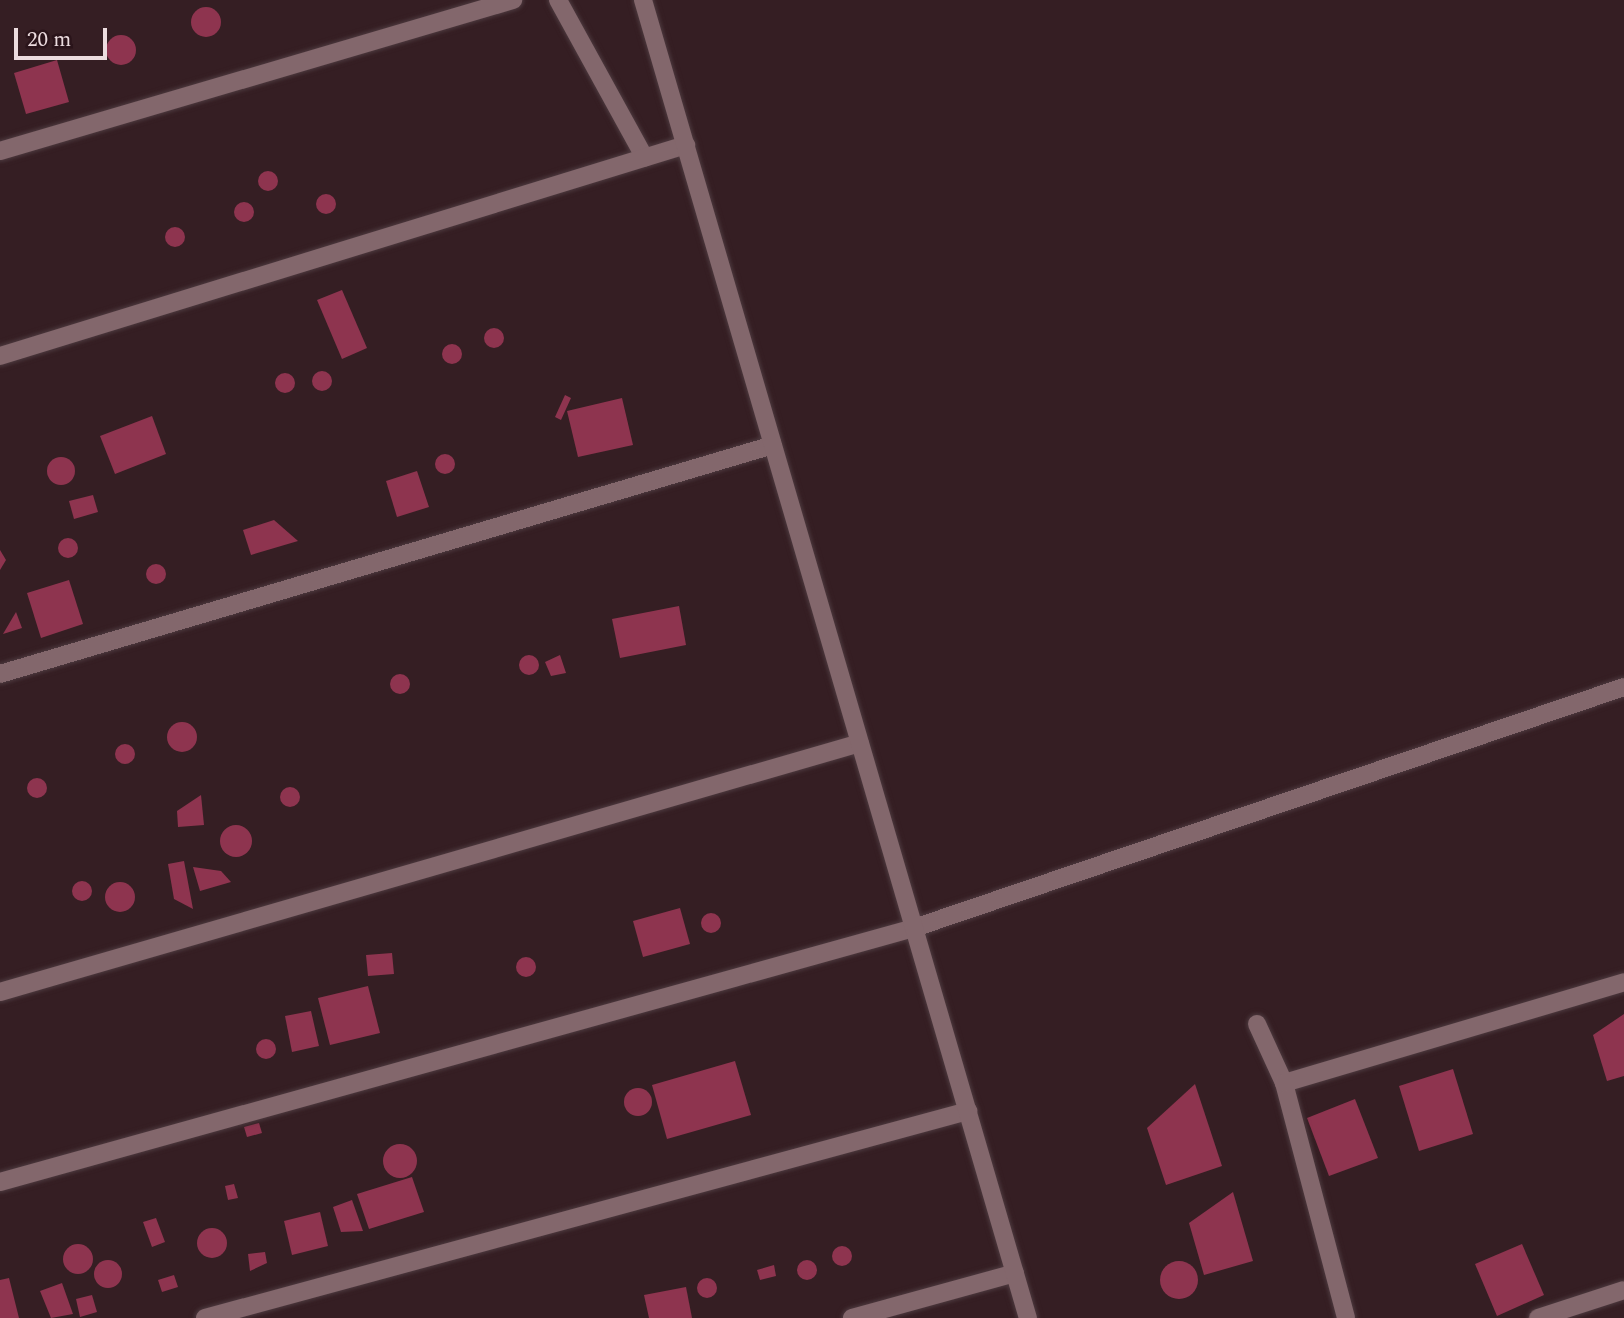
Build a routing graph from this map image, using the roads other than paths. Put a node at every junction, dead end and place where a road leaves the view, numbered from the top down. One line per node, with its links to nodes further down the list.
1 (513, 0): 5 (street)
2 (558, 0): 6 (street)
3 (643, 0): 4 (street)
4 (686, 145): 6 (street); 8 (street)
5 (0, 150)
6 (645, 158): 7 (street)
7 (0, 356)
8 (773, 445): 9 (street); 11 (street)
9 (0, 674)
10 (1624, 687): 12 (street)
11 (860, 743): 12 (street); 14 (street)
12 (914, 928): 17 (street); 18 (street)
13 (1624, 982): 16 (street)
14 (0, 992)
15 (1257, 1024): 16 (street)
16 (1284, 1083): 24 (street)
17 (968, 1111): 19 (street); 21 (street)
18 (0, 1182)
19 (1015, 1273): 22 (street); 23 (street)
20 (1624, 1290): 25 (street)
21 (205, 1318)
22 (852, 1318)
23 (1028, 1318)
24 (1346, 1318)
25 (1538, 1318)

